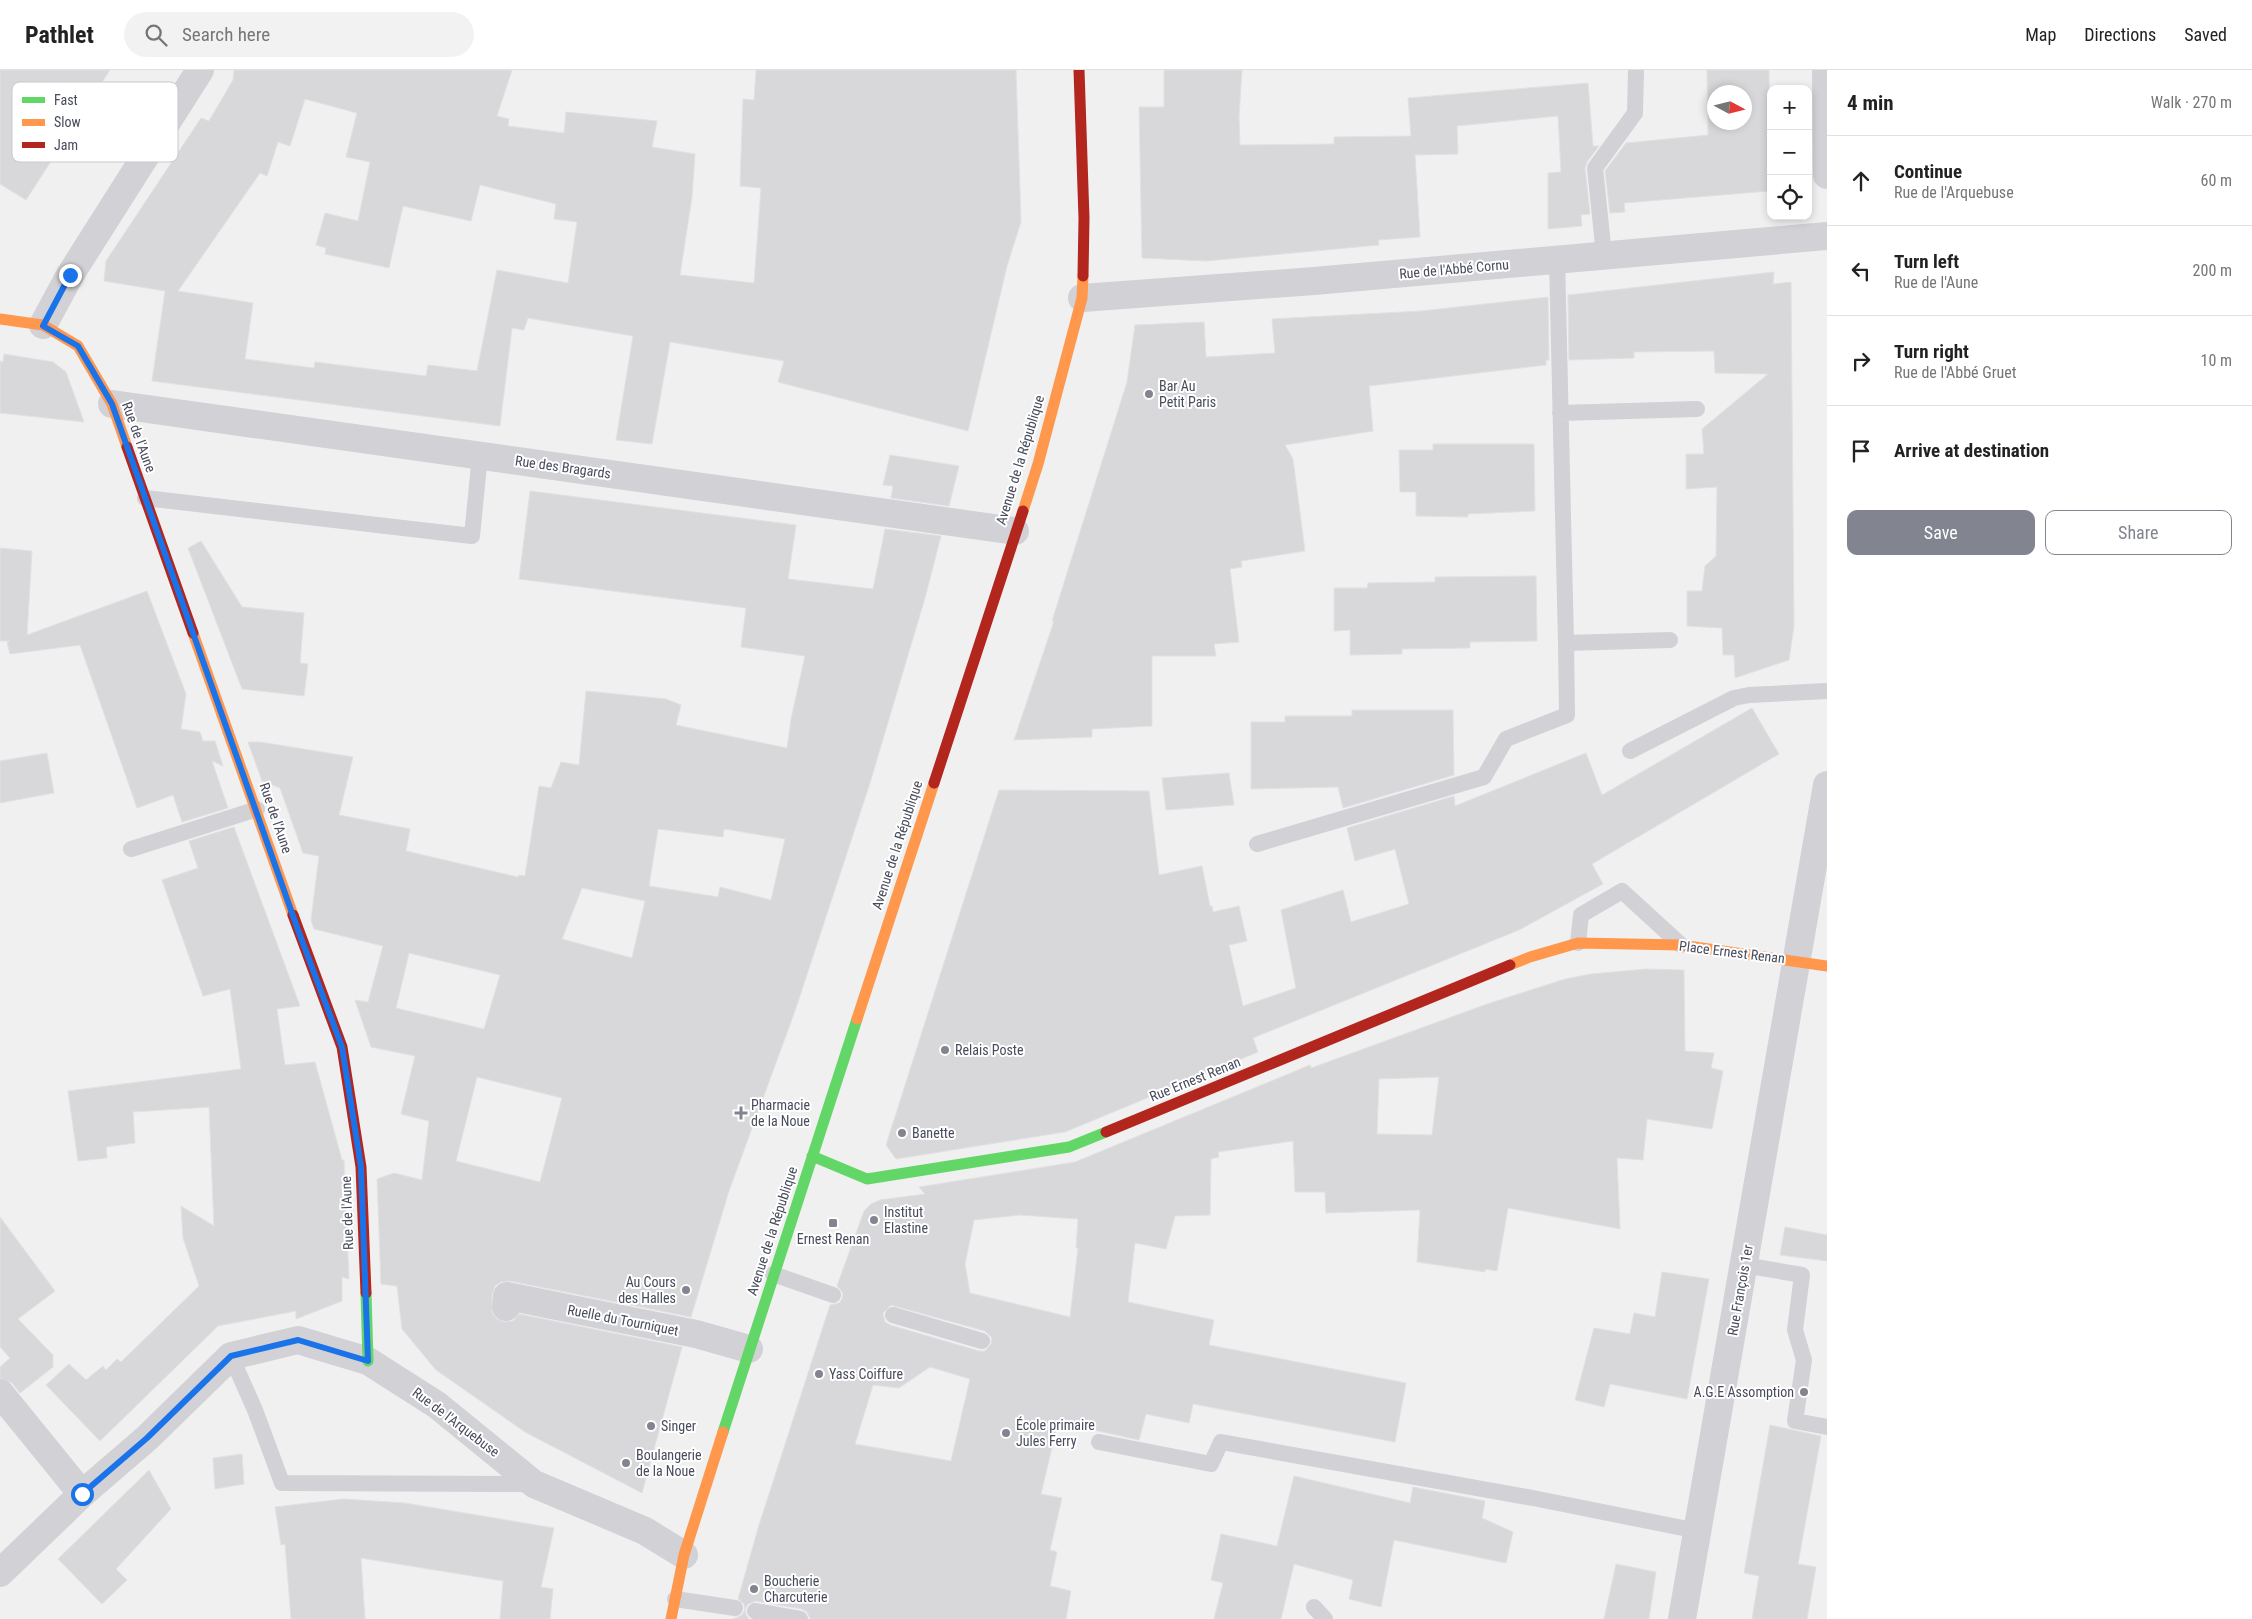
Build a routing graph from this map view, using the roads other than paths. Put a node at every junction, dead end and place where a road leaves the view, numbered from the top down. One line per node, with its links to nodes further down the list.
1 (200, 70): 5 (street)
2 (1079, 70): 11 (street, Avenue de la République)
3 (1636, 70): 9 (lane)
4 (1826, 70): 7 (street)
5 (178, 105)
6 (142, 162): 13 (street)
7 (1827, 173)
8 (1827, 236): 9 (street, Rue de l'Abbé Cornu)
9 (1604, 255): 10 (street, Rue de l'Abbé Cornu)
10 (1557, 260): 11 (street, Rue de l'Abbé Cornu); 16 (lane)
11 (1082, 298): 19 (street, Avenue de la République)
12 (0, 319): 13 (street)
13 (43, 326): 14 (street, Rue de l'Aune)
14 (112, 404): 17 (street, Rue des Bragards); 18 (street, Rue de l'Aune)
15 (1698, 409): 16 (lane)
16 (1560, 413): 21 (lane)
17 (480, 455): 18 (lane); 19 (street, Rue des Bragards)
18 (145, 498): 25 (street, Rue de l'Aune)
19 (1015, 530): 32 (street, Avenue de la République)
20 (1670, 640): 21 (lane)
21 (1566, 643): 26 (lane)
22 (1827, 691): 23 (lane)
23 (1630, 750)
24 (1827, 785): 30 (street, Place Ernest Renan)
25 (257, 809): 27 (lane); 41 (street, Rue de l'Aune)
26 (1257, 844)
27 (131, 849)
28 (1578, 943): 29 (street, Place Ernest Renan); 29 (lane); 32 (street, Rue Ernest Renan)
29 (1681, 945): 30 (street, Place Ernest Renan)
30 (1797, 960): 31 (street); 33 (street, Rue François 1er)
31 (1827, 966)
32 (812, 1156): 34 (street, Avenue de la République)
33 (1744, 1265): 43 (lane); 47 (street, Rue François 1er)
34 (773, 1274): 35 (lane); 39 (street, Avenue de la République)
35 (834, 1295)
36 (506, 1307): 39 (street, Ruelle du Tourniquet)
37 (893, 1315): 38 (lane)
38 (982, 1341)
39 (749, 1349): 48 (street, Avenue de la République)
40 (231, 1356): 41 (street, Rue de l'Arquebuse); 45 (lane); 46 (street)
41 (368, 1361): 45 (street, Rue de l'Arquebuse)
42 (0, 1393): 46 (street)
43 (1827, 1428)
44 (1099, 1442): 47 (lane)
45 (534, 1484): 48 (street, Rue de l'Arquebuse)
46 (82, 1494): 49 (street)
47 (1698, 1531): 55 (street, Rue François 1er)
48 (684, 1555): 50 (street, Avenue de la République)
49 (0, 1574)
50 (675, 1599): 51 (lane); 53 (street, Avenue de la République)
51 (735, 1608)
52 (755, 1612): 54 (lane)
53 (671, 1619)
54 (800, 1619)
55 (1682, 1619)

